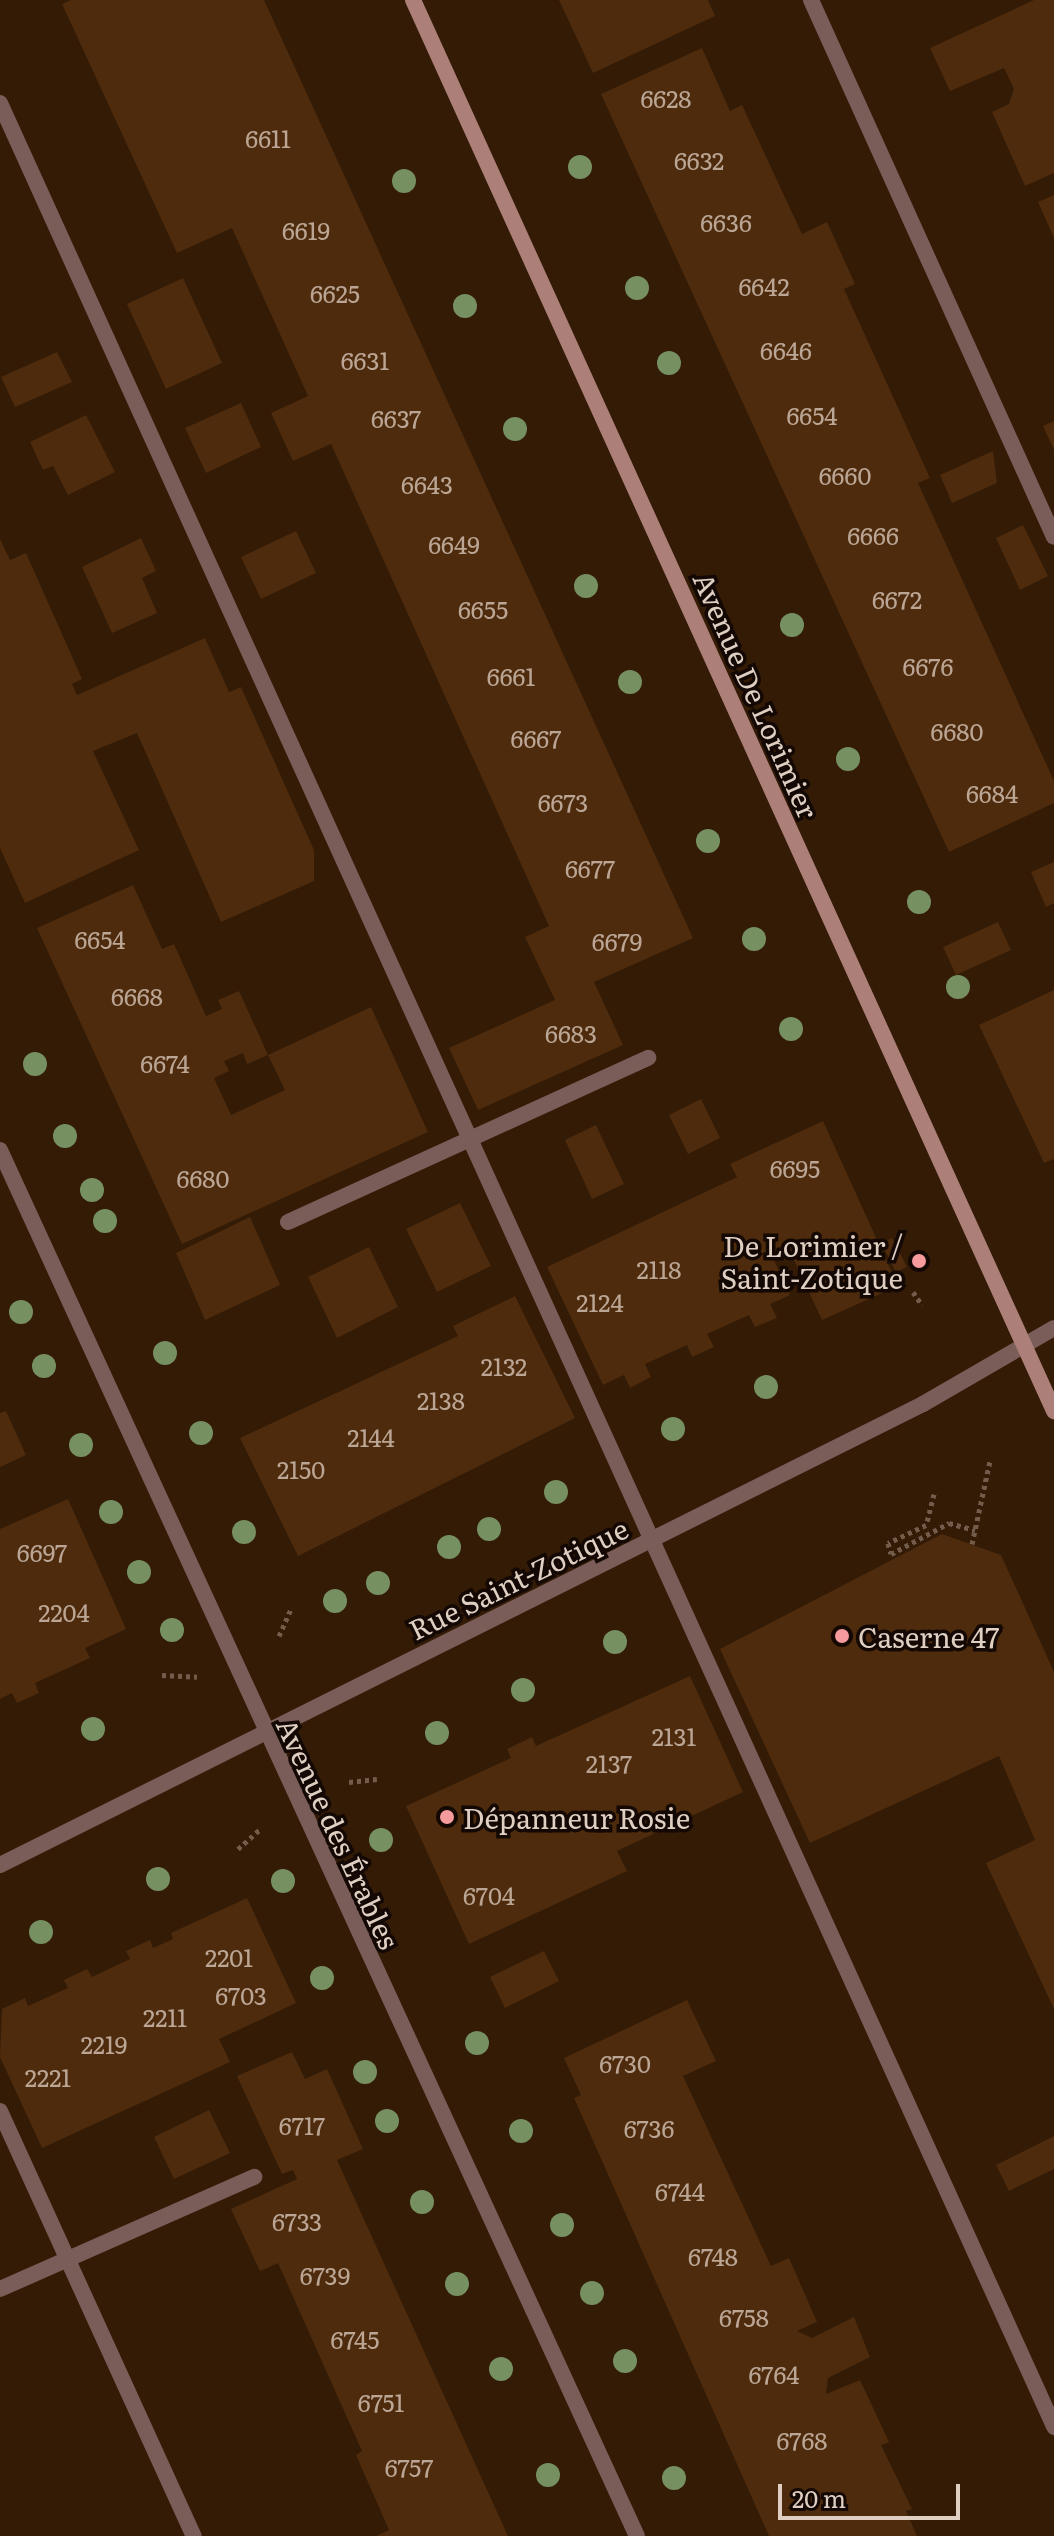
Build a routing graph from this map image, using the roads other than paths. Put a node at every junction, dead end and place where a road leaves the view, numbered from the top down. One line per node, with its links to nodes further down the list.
1 (413, 0): 10 (main road, Avenue De Lorimier)
2 (811, 0): 4 (street)
3 (0, 103): 6 (street)
4 (1054, 537)
5 (648, 1058): 6 (street)
6 (465, 1138): 8 (street); 12 (street)
7 (0, 1150): 13 (street, Avenue des Érables)
8 (288, 1222)
9 (1054, 1328): 10 (street, Rue Saint-Zotique)
10 (1024, 1347): 11 (main road, Avenue De Lorimier); 12 (street, Rue Saint-Zotique)
11 (1054, 1411)
12 (650, 1542): 13 (street, Rue Saint-Zotique); 19 (street)
13 (263, 1732): 14 (street, Rue Saint-Zotique); 21 (street, Avenue des Érables)
14 (0, 1865)
15 (0, 2111): 17 (street)
16 (254, 2177): 17 (street)
17 (68, 2259): 18 (street); 20 (street)
18 (0, 2289)
19 (1054, 2427)
20 (194, 2536)
21 (637, 2536)

